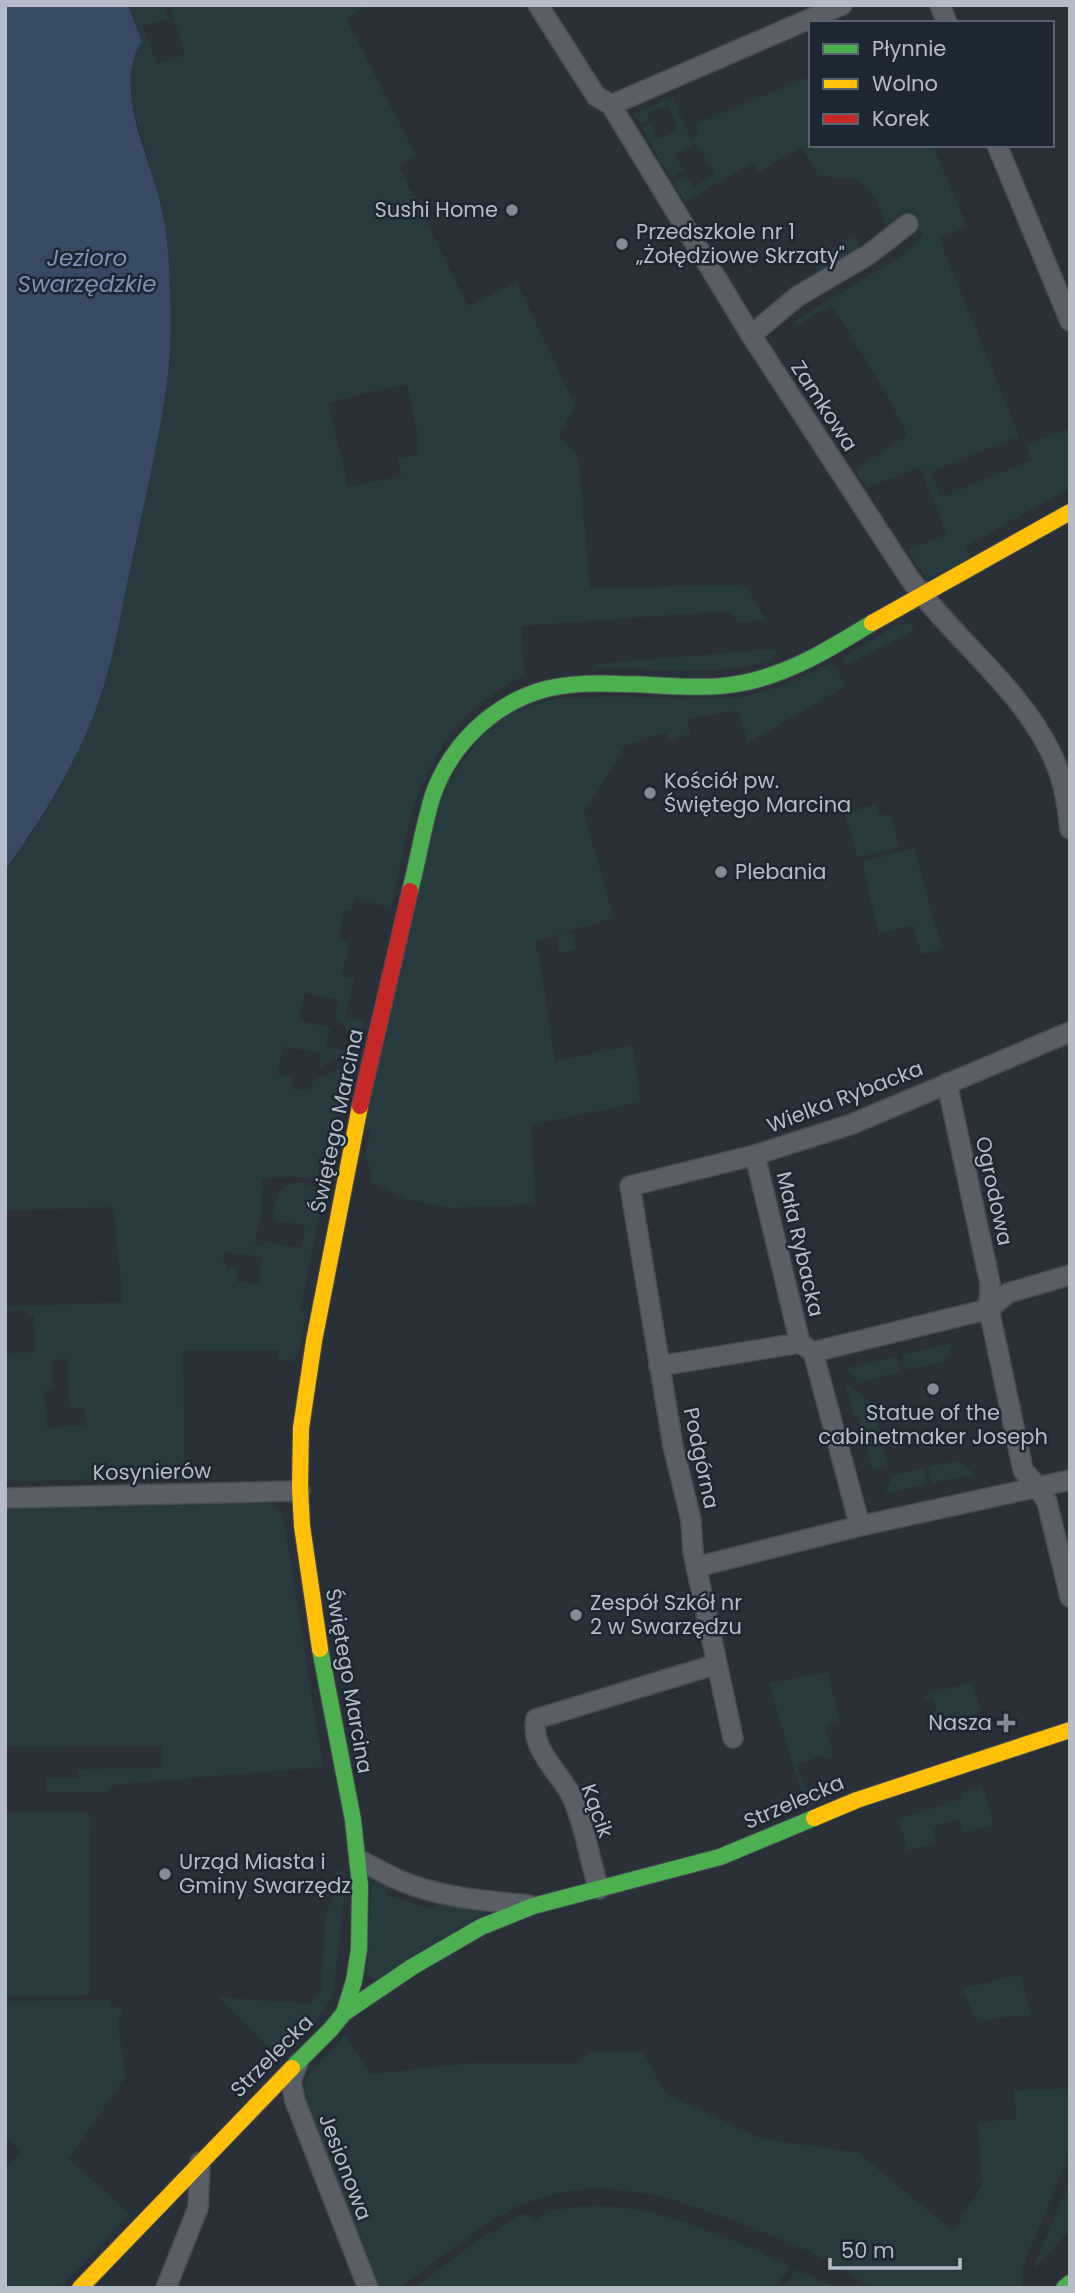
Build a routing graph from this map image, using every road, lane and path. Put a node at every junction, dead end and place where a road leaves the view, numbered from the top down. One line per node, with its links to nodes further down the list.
1 (538, 5): 3 (street, Zamkowa)
2 (842, 5): 3 (street)
3 (604, 100): 7 (street, Zamkowa)
4 (998, 147): 6 (street)
5 (908, 224): 7 (street)
6 (1070, 321)
7 (751, 335): 9 (street, Zamkowa)
8 (1070, 512): 9 (street, Świętego Marcina)
9 (922, 594): 10 (street, Zamkowa); 21 (street, Świętego Marcina)
10 (1070, 829)
11 (1070, 1032): 12 (street, Wielka Rybacka)
12 (947, 1083): 13 (street, Wielka Rybacka); 16 (street, Ogrodowa)
13 (755, 1155): 14 (street, Wielka Rybacka); 17 (street, Mała Rybacka)
14 (630, 1186): 18 (street, Podgórna)
15 (1070, 1275): 16 (street)
16 (989, 1309): 17 (street); 20 (street, Ogrodowa)
17 (807, 1347): 18 (street); 23 (street, Mała Rybacka)
18 (659, 1366): 24 (street, Podgórna)
19 (1070, 1480): 20 (street)
20 (1038, 1487): 23 (street); 25 (street, Ogrodowa)
21 (300, 1491): 22 (street, Kosynierów); 29 (street, Świętego Marcina)
22 (5, 1498)
23 (860, 1526): 24 (street)
24 (696, 1567): 26 (street, Podgórna)
25 (1070, 1597)
26 (717, 1664): 28 (street, Podgórna); 30 (street, Kącik)
27 (1070, 1730): 30 (street, Strzelecka)
28 (733, 1738)
29 (359, 1860): 31 (street, Strzelecka); 32 (street, Świętego Marcina)
30 (599, 1889): 31 (street, Strzelecka)
31 (533, 1906): 32 (street, Strzelecka)
32 (344, 2013): 33 (street, Strzelecka)
33 (298, 2062): 34 (street, Strzelecka); 38 (street, Jesionowa)
34 (200, 2162): 36 (street, Strzelecka); 37 (street)
35 (1070, 2283): 39 (street)
36 (80, 2288)
37 (166, 2288)
38 (368, 2288)
39 (1064, 2288)

